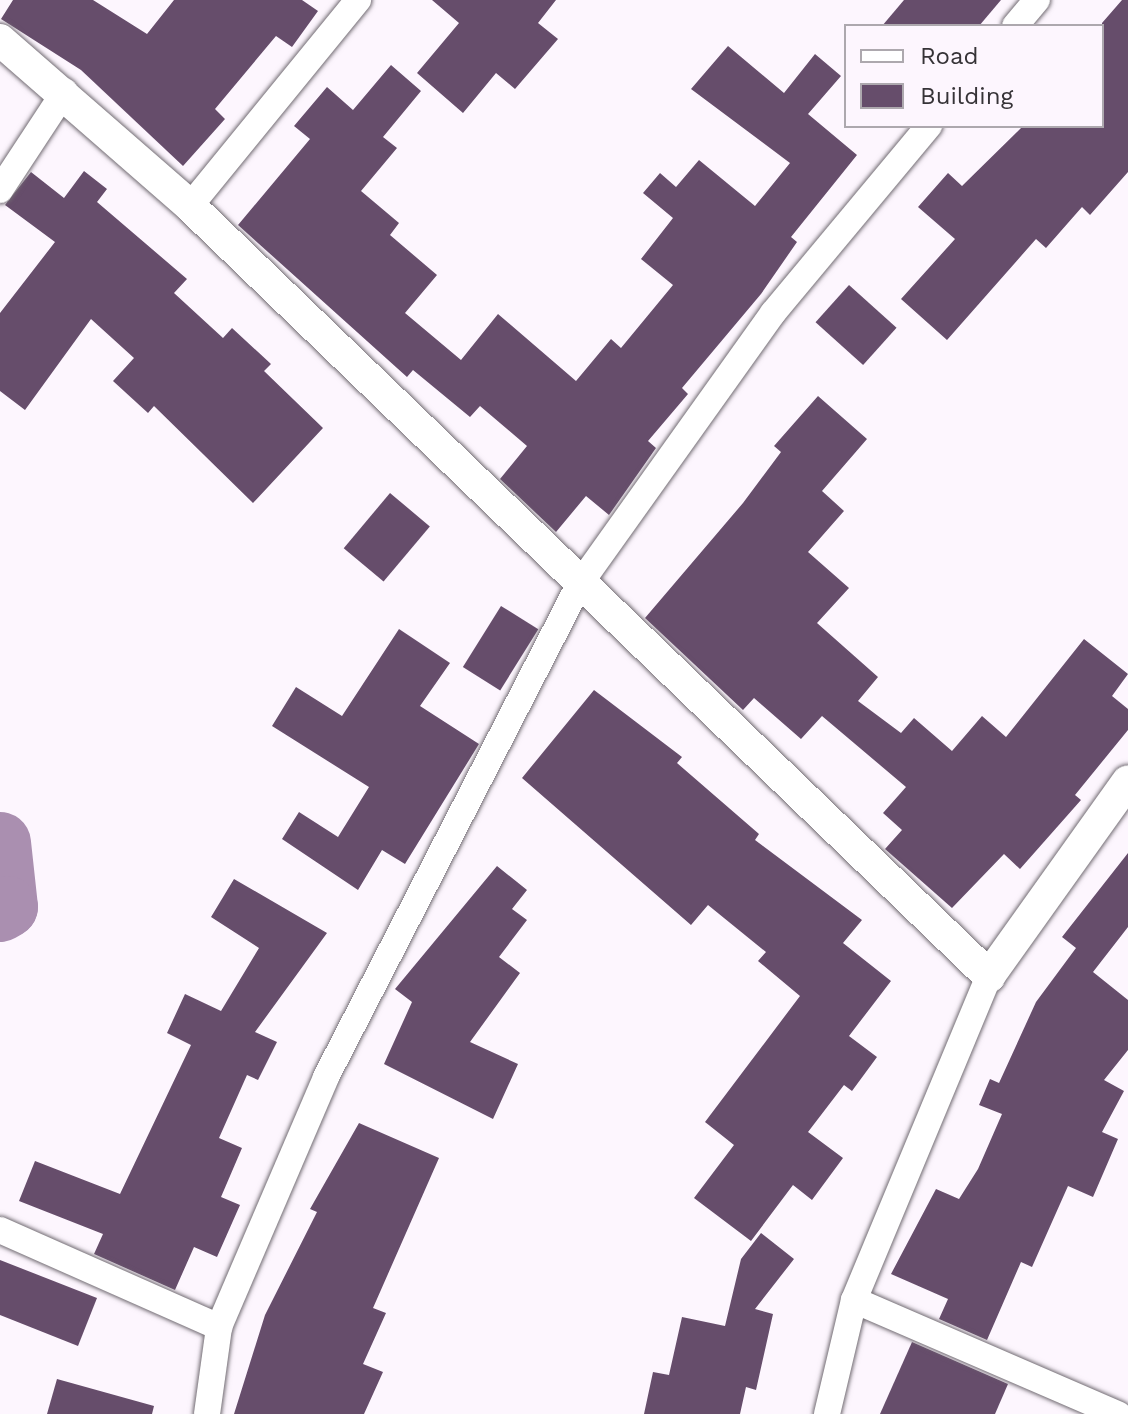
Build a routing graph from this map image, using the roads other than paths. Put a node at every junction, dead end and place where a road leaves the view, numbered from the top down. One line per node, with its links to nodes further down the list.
1 (358, 0): 8 (street)
2 (1037, 0): 3 (street)
3 (1017, 24)
4 (0, 40): 5 (street)
5 (65, 91): 7 (street); 8 (street)
6 (927, 128): 9 (street)
7 (0, 190)
8 (190, 206): 9 (street)
9 (579, 585): 11 (street); 14 (street)
10 (1128, 781): 11 (street)
11 (989, 976): 13 (street)
12 (0, 1230): 14 (street)
13 (854, 1300): 16 (street); 17 (street)
14 (219, 1327): 15 (street)
15 (207, 1414)
16 (827, 1414)
17 (1118, 1414)

